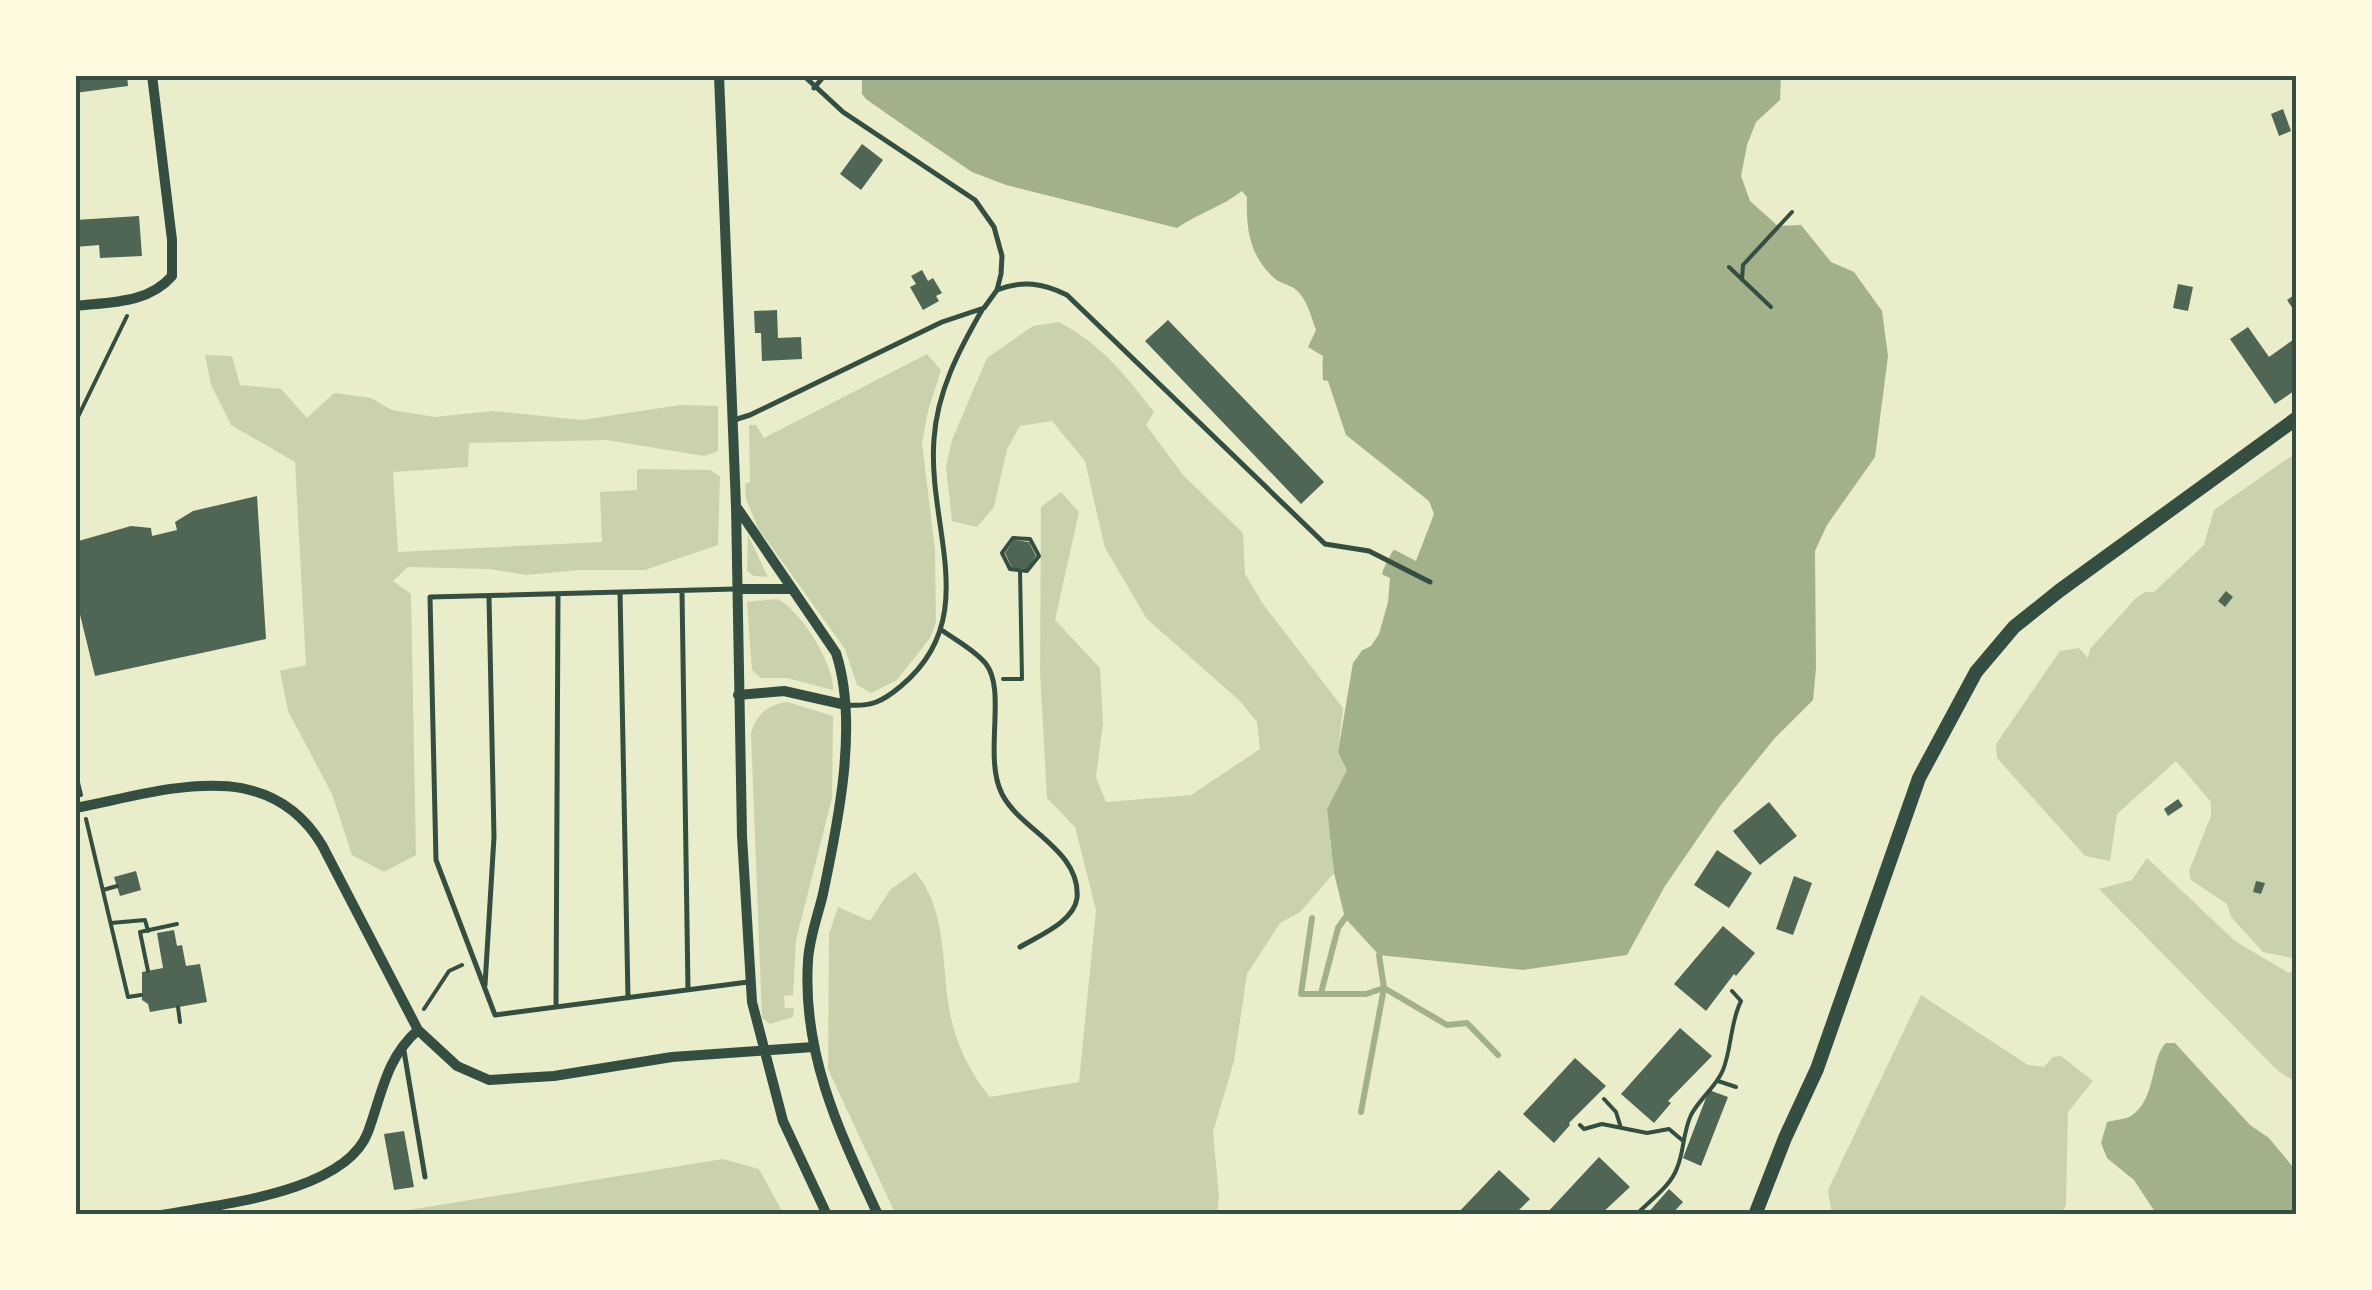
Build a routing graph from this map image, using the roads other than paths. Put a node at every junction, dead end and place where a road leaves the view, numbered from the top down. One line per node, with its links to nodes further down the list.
1 (152, 75): 7 (street)
2 (720, 75): 10 (street)
3 (802, 75): 5 (lane)
4 (824, 75): 5 (lane)
5 (814, 88): 6 (lane)
6 (997, 290): 8 (lane); 12 (lane)
7 (75, 306)
8 (984, 308): 10 (lane); 19 (lane)
9 (2297, 418): 37 (main road)
10 (733, 420): 11 (street)
11 (736, 506): 13 (street); 14 (street)
12 (1430, 582)
13 (737, 589): 14 (street); 15 (lane); 20 (street)
14 (790, 589): 21 (street)
15 (682, 591): 16 (lane); 26 (lane)
16 (620, 592): 17 (lane); 27 (lane)
17 (558, 594): 18 (lane); 28 (lane)
18 (489, 596): 25 (lane); 25 (lane)
19 (942, 630): 21 (lane); 23 (lane)
20 (738, 695): 21 (street); 24 (street)
21 (846, 705): 31 (street)
22 (79, 808): 29 (street)
23 (1020, 947)
24 (751, 982): 26 (lane); 32 (street)
25 (485, 988): 28 (lane)
26 (688, 990): 27 (lane)
27 (628, 998): 28 (lane)
28 (556, 1008)
29 (418, 1030): 30 (street); 32 (street)
30 (402, 1044): 33 (lane); 34 (street)
31 (813, 1047): 32 (street); 36 (street)
32 (765, 1050): 35 (street)
33 (425, 1176)
34 (162, 1215)
35 (828, 1215)
36 (878, 1215)
37 (1755, 1215)

